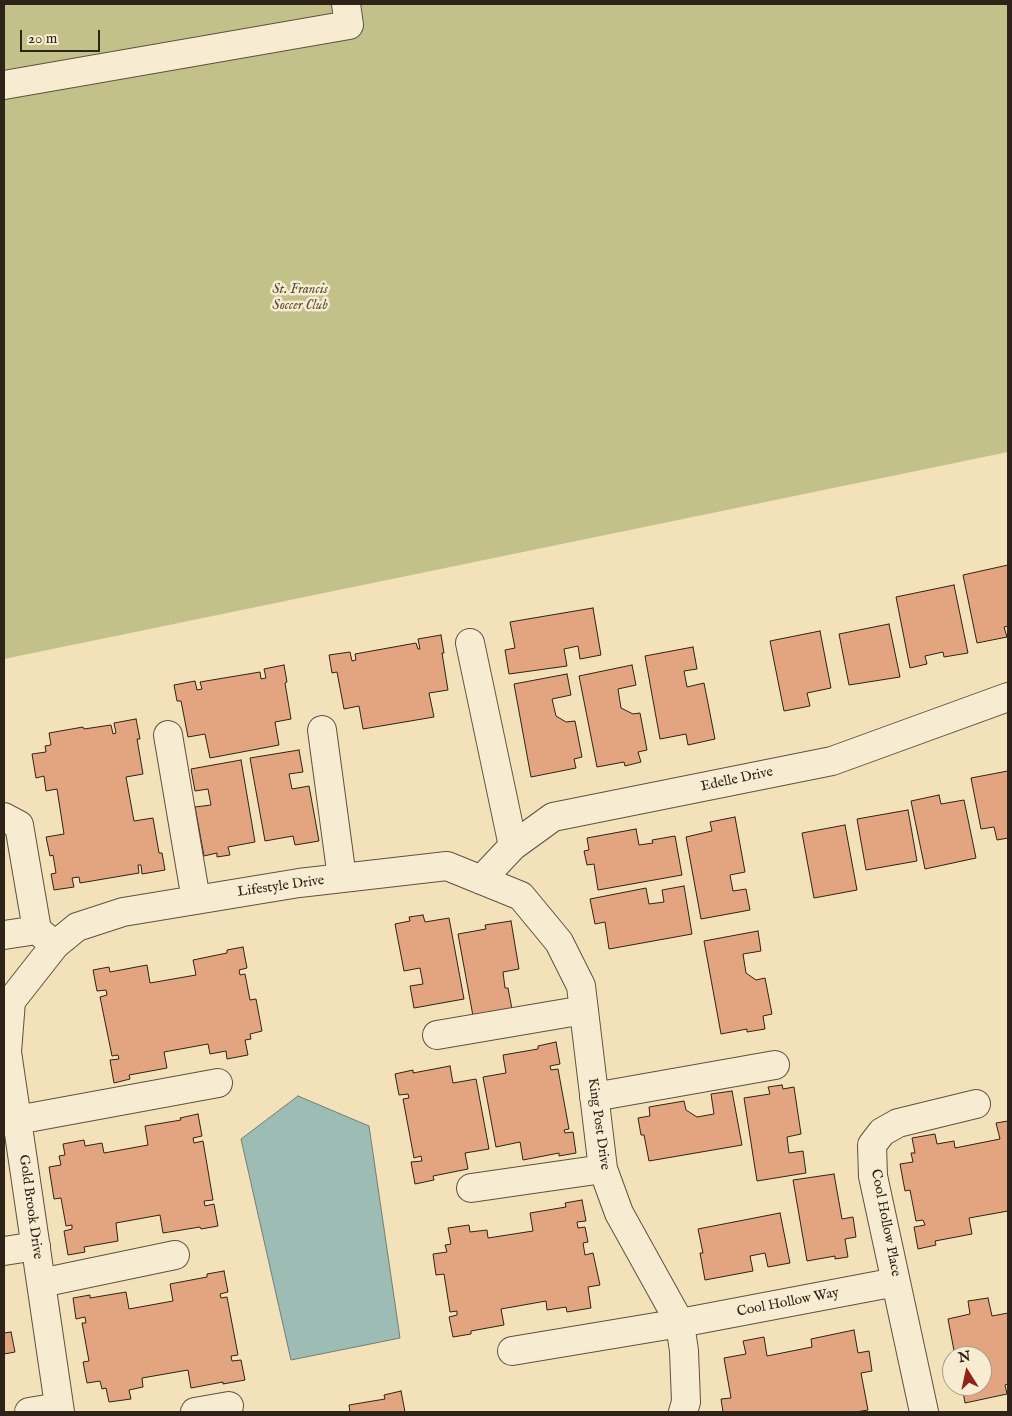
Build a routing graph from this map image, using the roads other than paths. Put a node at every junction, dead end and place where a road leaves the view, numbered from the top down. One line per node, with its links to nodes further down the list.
1 (346, 4): 2 (street)
2 (4, 85)
3 (470, 643): 8 (street)
4 (1008, 696): 8 (street, Edelle Drive)
5 (322, 730): 9 (street)
6 (168, 735): 11 (street)
7 (4, 817): 13 (street)
8 (513, 846): 10 (street, Edelle Drive)
9 (342, 878): 10 (street, Lifestyle Drive); 11 (street, Lifestyle Drive)
10 (481, 880): 14 (street, Lifestyle Drive)
11 (196, 900): 13 (street, Lifestyle Drive)
12 (4, 935): 13 (street)
13 (46, 938): 15 (street, Lifestyle Drive)
14 (559, 942): 16 (street, King Post Drive)
15 (11, 1001): 20 (street, Gold Brook Drive)
16 (584, 1010): 17 (street); 21 (street, King Post Drive)
17 (438, 1036)
18 (775, 1065): 21 (street)
19 (218, 1083): 23 (street)
20 (9, 1092): 23 (street, Gold Brook Drive)
21 (594, 1097): 24 (street, King Post Drive)
22 (976, 1104): 29 (street, Cool Hollow Place)
23 (17, 1120): 26 (street, Gold Brook Drive)
24 (603, 1169): 25 (street); 31 (street, King Post Drive)
25 (471, 1188)
26 (36, 1246): 27 (street); 30 (street, Gold Brook Drive)
27 (4, 1252)
28 (175, 1255): 30 (street)
29 (896, 1282): 31 (street, Cool Hollow Way); 38 (street, Cool Hollow Place)
30 (41, 1283): 34 (street, Gold Brook Drive)
31 (680, 1323): 32 (street, Cool Hollow Way); 37 (street, King Post Drive)
32 (512, 1351)
33 (229, 1406): 36 (street)
34 (60, 1409): 35 (street)
35 (29, 1412)
36 (195, 1412)
37 (683, 1412)
38 (924, 1412)

